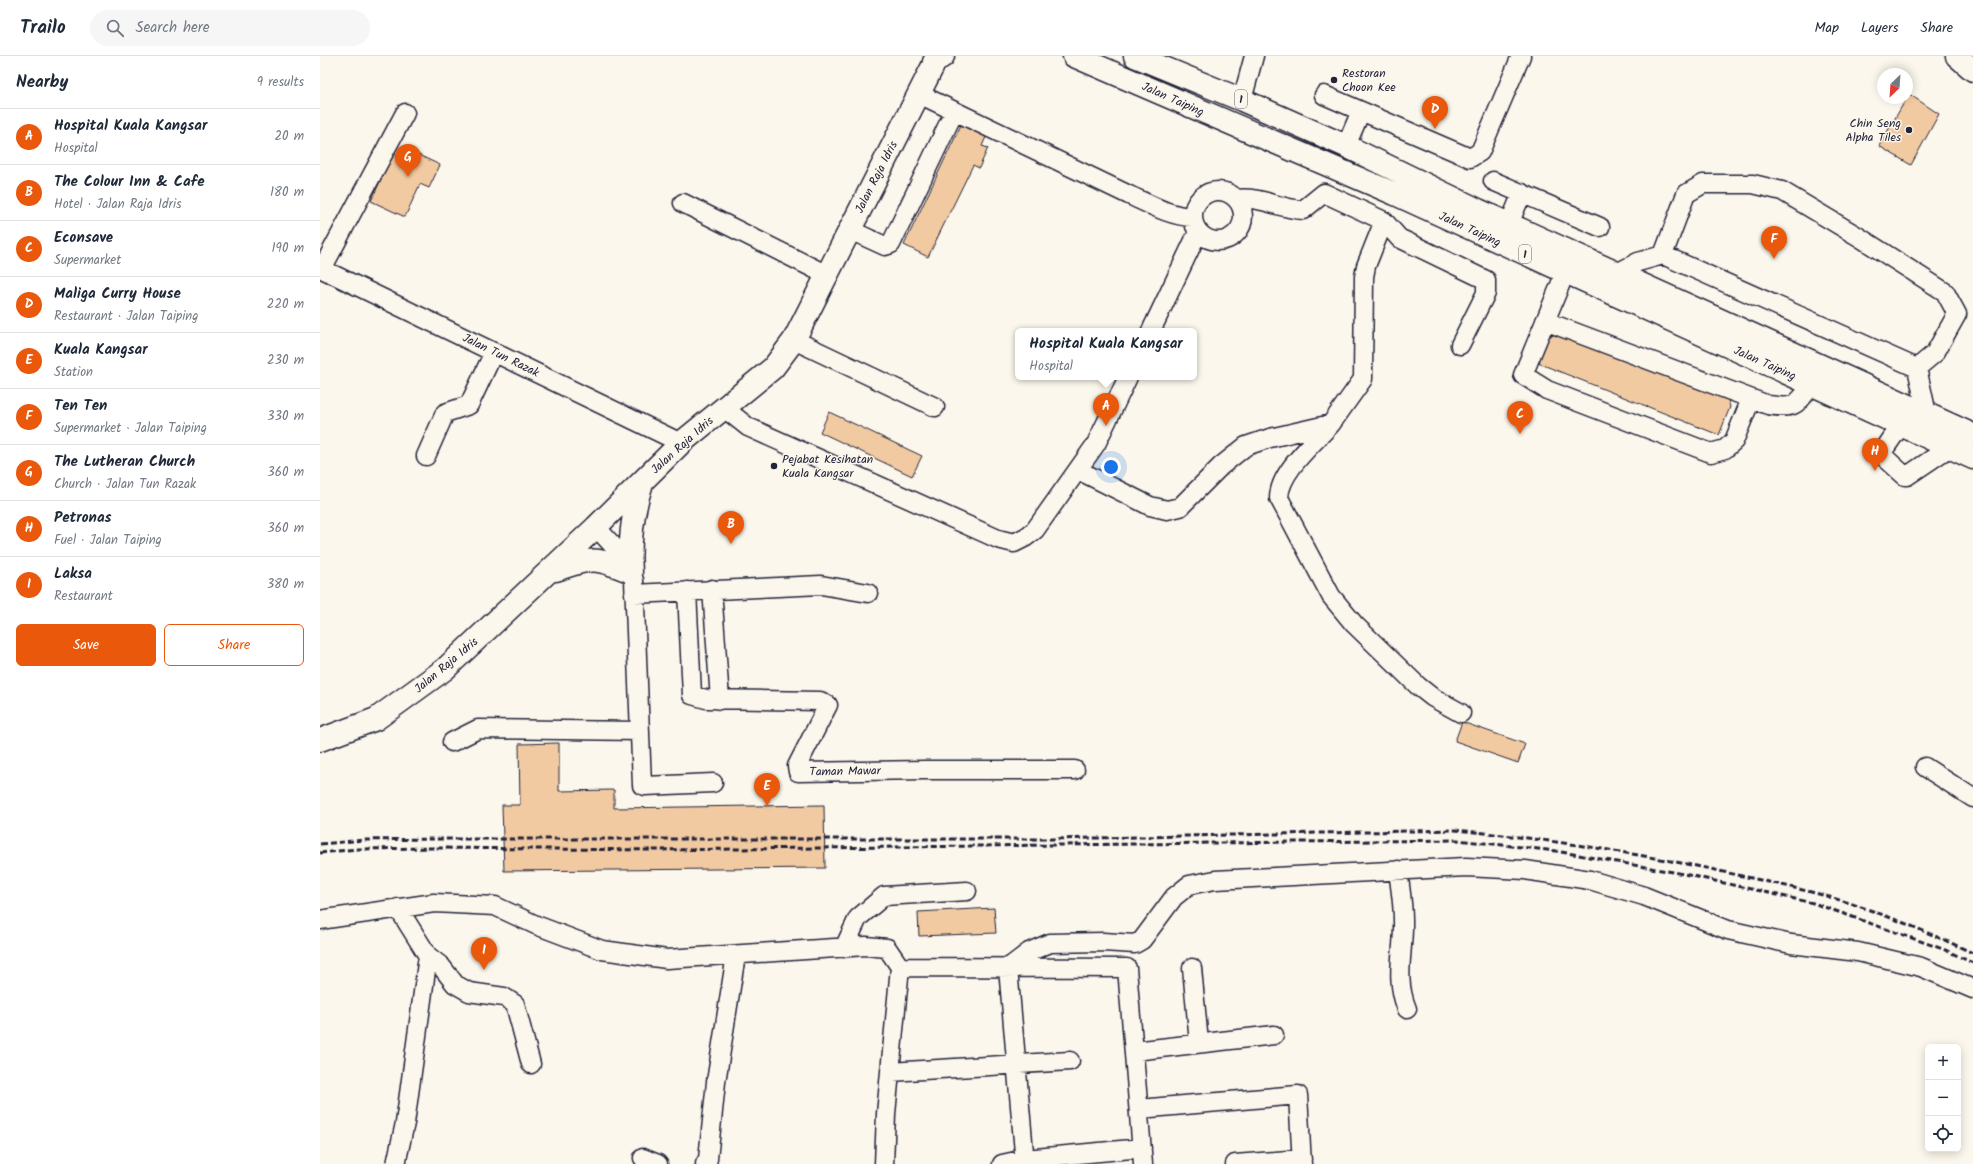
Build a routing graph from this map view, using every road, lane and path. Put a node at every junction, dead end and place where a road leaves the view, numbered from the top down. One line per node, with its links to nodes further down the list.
1 (1074, 56): 17 (main road, Jalan Taiping / 1)
2 (1135, 56): 10 (main road, Jalan Taiping / 1)
3 (1254, 56): 10 (street)
4 (1521, 56): 11 (street)
5 (1957, 56): 7 (main road)
6 (938, 58): 8 (main road, Jalan Raja Idris)
7 (1973, 70)
8 (919, 94): 12 (street); 24 (main road, Jalan Raja Idris)
9 (1324, 95): 11 (street)
10 (1242, 100): 14 (main road, Jalan Taiping / 1)
11 (1361, 111): 14 (street)
12 (954, 112): 21 (street); 24 (street)
13 (405, 113): 26 (street)
14 (1346, 146): 17 (main road); 22 (main road, Jalan Taiping / 1)
15 (1493, 181): 16 (street)
16 (1522, 193): 22 (street); 23 (street)
17 (1395, 194): 27 (main road, Jalan Taiping / 1)
18 (1237, 199): 20 (street); 21 (street); 21 (street)
19 (683, 203): 29 (street)
20 (1384, 221): 33 (street); 42 (street)
21 (1195, 224): 31 (street)
22 (1510, 224): 28 (main road, Jalan Taiping / 1)
23 (1600, 227)
24 (850, 230): 29 (main road, Jalan Raja Idris)
25 (1663, 255): 28 (street); 35 (street); 35 (street)
26 (321, 268): 34 (street, Jalan Tun Razak)
27 (1565, 273): 30 (street); 37 (main road, Jalan Taiping / 1)
28 (1617, 273): 41 (main road, Jalan Taiping / 1)
29 (827, 274): 32 (main road, Jalan Raja Idris)
30 (1545, 321): 38 (street); 38 (street)
31 (1152, 328)
32 (794, 340): 39 (main road, Jalan Raja Idris); 40 (street)
33 (1460, 345)
34 (494, 352): 45 (street, Jalan Tun Razak); 47 (street)
35 (1917, 368): 41 (street)
36 (1127, 380): 49 (street)
37 (1812, 384): 38 (street); 43 (main road, Jalan Taiping / 1)
38 (1751, 399)
39 (724, 408): 45 (main road, Jalan Raja Idris); 49 (street)
40 (935, 408)
41 (1927, 414): 44 (main road, Jalan Taiping / 1)
42 (1331, 424): 49 (street); 59 (street)
43 (1901, 424): 46 (main road, Jalan Taiping / 1); 46 (street)
44 (1973, 435)
45 (681, 443): 50 (main road, Jalan Raja Idris)
46 (1950, 447): 48 (main road, Jalan Taiping / 1)
47 (426, 456)
48 (1973, 458)
49 (1078, 470)
50 (642, 481): 51 (main road, Jalan Raja Idris); 52 (main road)
51 (596, 527): 52 (street); 53 (main road, Jalan Raja Idris)
52 (631, 572): 53 (main road); 57 (street)
53 (546, 573): 61 (main road, Jalan Raja Idris)
54 (712, 590): 55 (street); 56 (street); 58 (street)
55 (687, 591): 57 (street); 58 (street, Taman Mawar)
56 (868, 593)
57 (634, 594): 60 (street)
58 (720, 700): 64 (street, Taman Mawar)
59 (1461, 713)
60 (640, 731): 62 (street); 65 (street)
61 (320, 740)
62 (452, 742)
63 (1925, 767): 66 (street)
64 (1075, 770)
65 (713, 783)
66 (1973, 798)
67 (1398, 870): 71 (street); 79 (street); 80 (street)
68 (967, 891): 72 (street)
69 (398, 908): 70 (street); 73 (street); 74 (street)
70 (320, 920)
71 (1135, 944): 76 (street); 77 (street)
72 (844, 948): 73 (street); 75 (street)
73 (736, 955): 93 (street)
74 (428, 956): 85 (street); 92 (street)
75 (900, 967): 76 (street); 87 (street)
76 (1008, 968): 77 (street); 86 (street)
77 (1127, 968): 83 (street)
78 (1192, 968): 82 (street)
79 (1973, 989)
80 (1407, 1009)
81 (1274, 1035): 82 (street)
82 (1199, 1043): 83 (street)
83 (1134, 1050): 88 (street)
84 (1070, 1062): 86 (street)
85 (531, 1064)
86 (1016, 1064): 87 (street); 90 (street)
87 (890, 1072): 94 (street)
88 (1139, 1109): 89 (street); 91 (street)
89 (1142, 1156): 90 (street)
90 (1025, 1162): 95 (street)
91 (1302, 1162): 96 (street)
92 (396, 1164)
93 (705, 1164)
94 (884, 1164)
95 (1002, 1164)
96 (1235, 1164)

